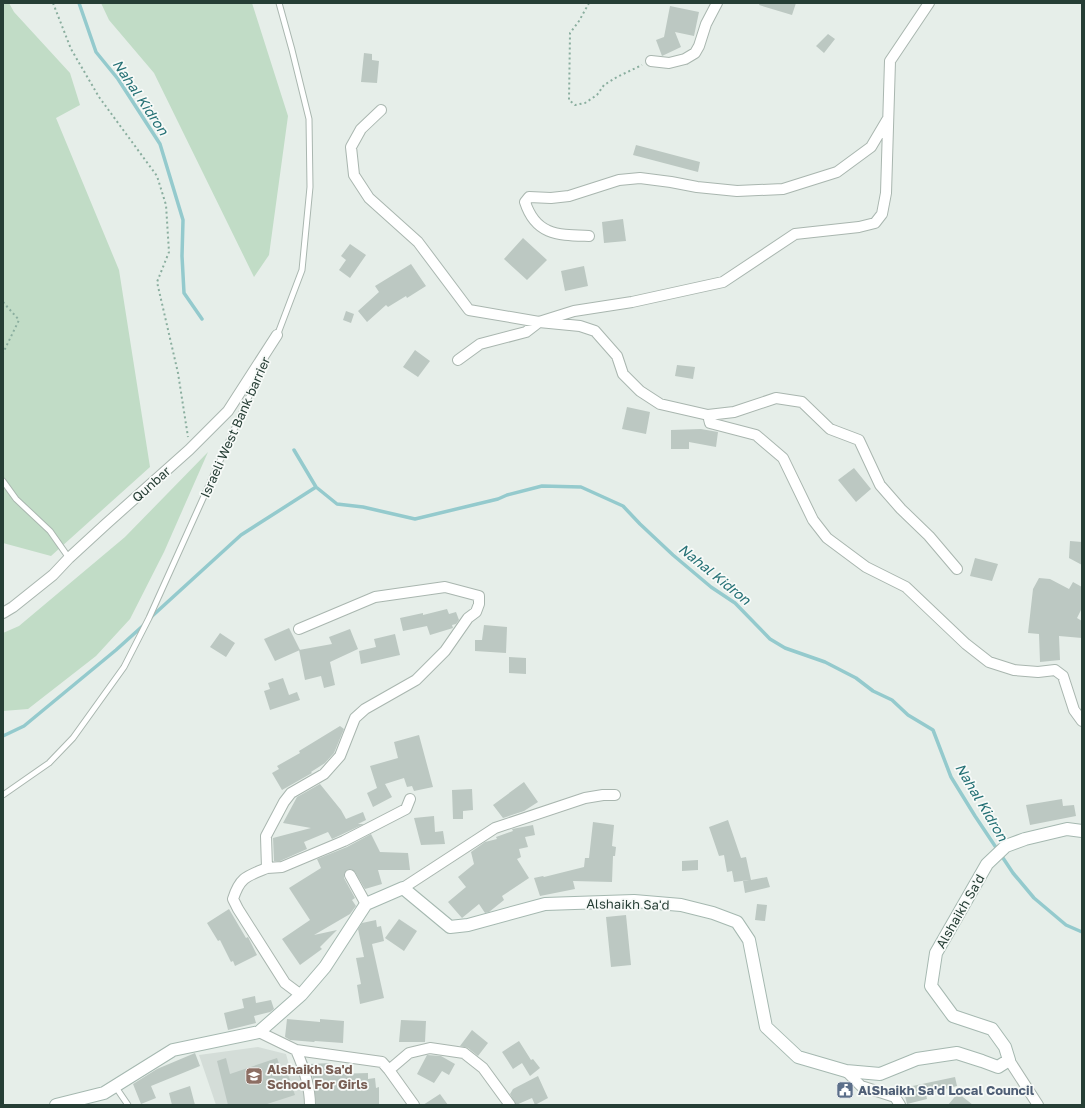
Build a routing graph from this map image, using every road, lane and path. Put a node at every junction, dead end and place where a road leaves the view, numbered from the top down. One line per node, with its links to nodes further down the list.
1 (53, 3): 16 (path)
2 (279, 3): 12 (lane, Israeli West Bank barrier)
3 (588, 3): 6 (path)
4 (717, 3): 6 (street)
5 (929, 3): 8 (street)
6 (651, 60)
7 (381, 110): 11 (street)
8 (888, 118): 9 (street); 11 (street)
9 (589, 236)
10 (3, 302): 13 (path)
11 (539, 322): 14 (street); 15 (street)
12 (277, 336): 16 (street, Qunbar); 23 (lane, Israeli West Bank barrier)
13 (3, 353)
14 (458, 360)
15 (708, 415): 19 (street); 22 (street)
16 (190, 450): 18 (street, Qunbar)
17 (3, 481): 18 (lane)
18 (69, 558): 20 (street, Qunbar)
19 (957, 568)
20 (3, 613)
21 (299, 629): 27 (street)
22 (1082, 721)
23 (3, 795)
24 (615, 795): 29 (street)
25 (410, 799): 27 (street)
26 (1082, 831): 34 (street, Alshaikh Sa'd)
27 (267, 868): 31 (street)
28 (350, 875): 30 (street)
29 (403, 888): 30 (street); 36 (street, Alshaikh Sa'd)
30 (366, 904): 31 (street)
31 (301, 995): 32 (street)
32 (259, 1032): 33 (street); 37 (street)
33 (296, 1050): 35 (street); 40 (street)
34 (1009, 1060): 36 (street, Alshaikh Sa'd); 44 (street)
35 (389, 1070): 41 (street); 42 (street)
36 (846, 1071): 43 (street)
37 (115, 1086): 38 (street); 39 (lane)
38 (56, 1105)
39 (128, 1105)
40 (310, 1105)
41 (414, 1105)
42 (510, 1105)
43 (900, 1105)
44 (1038, 1105)

